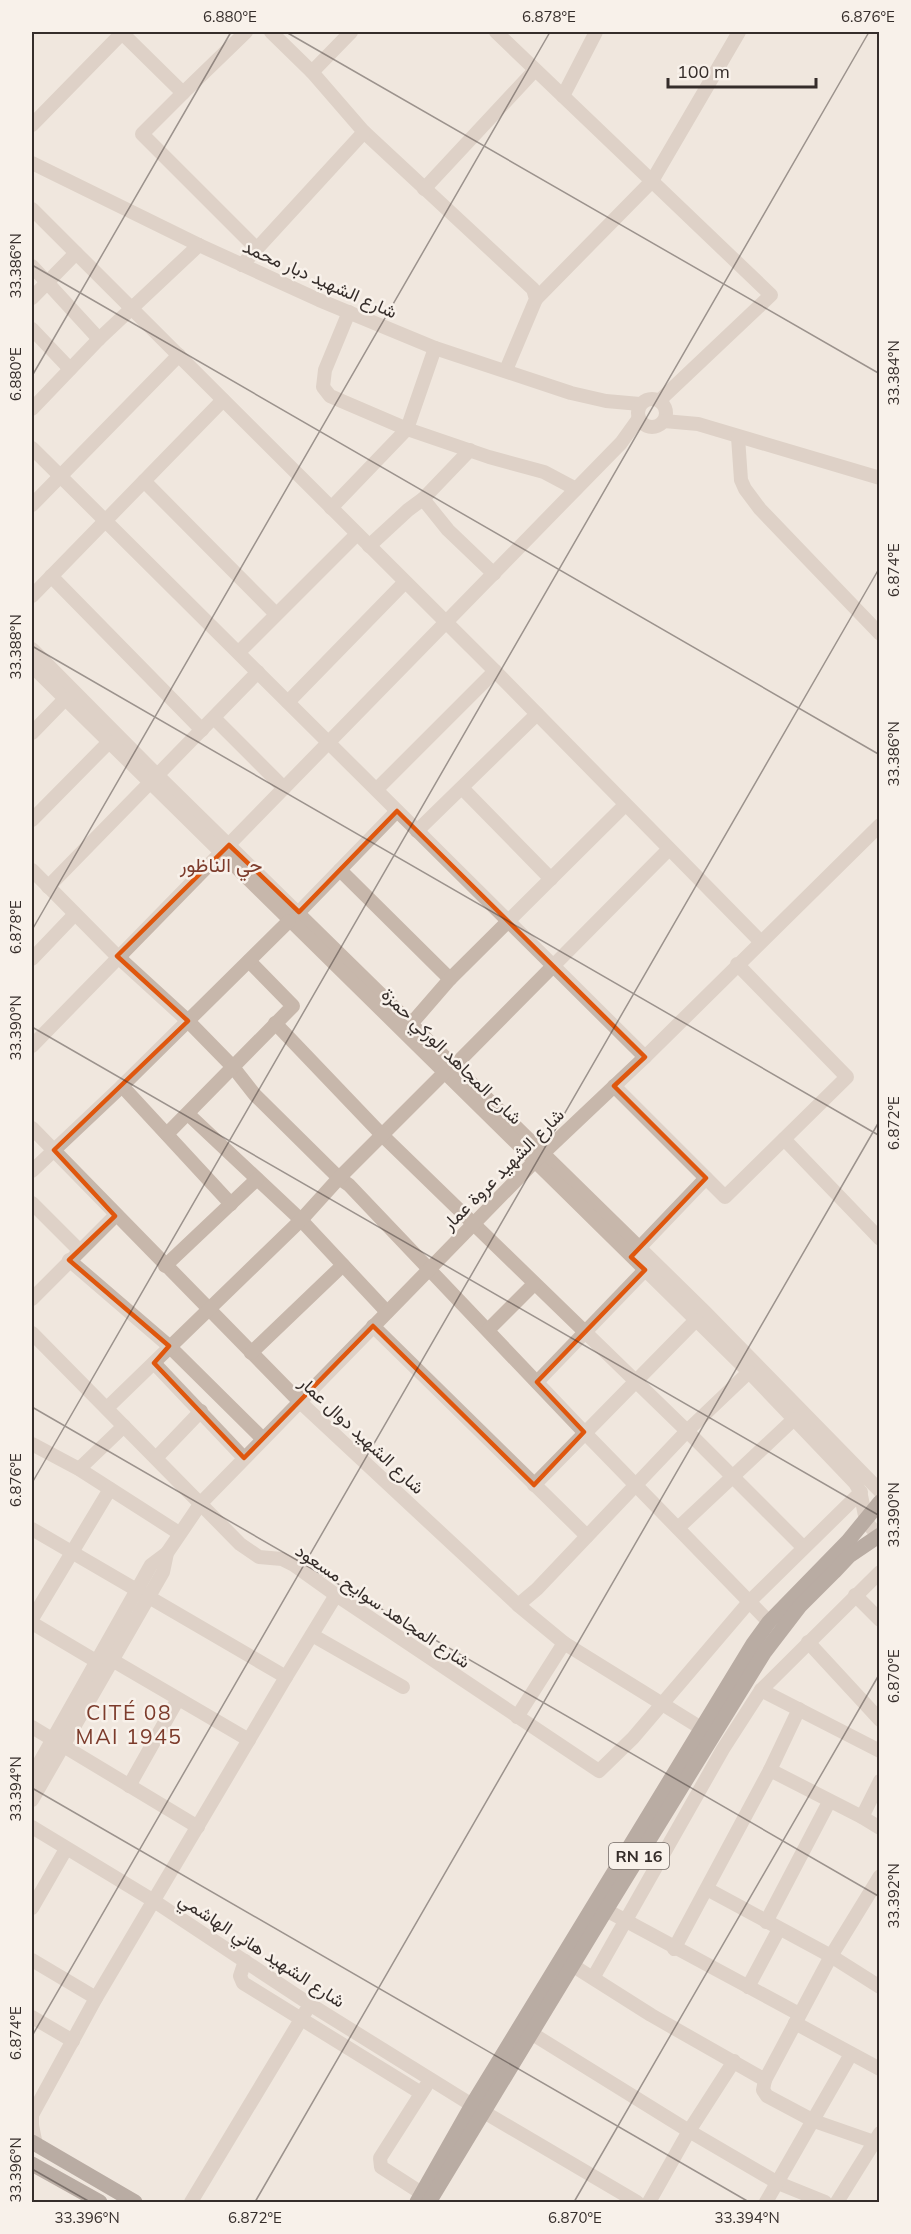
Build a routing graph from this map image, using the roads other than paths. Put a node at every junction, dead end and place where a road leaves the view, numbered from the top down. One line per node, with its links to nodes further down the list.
1 (123, 32): 10 (street); 12 (street)
2 (246, 32): 10 (street)
3 (271, 32): 9 (street)
4 (351, 32): 9 (street)
5 (496, 32): 8 (street)
6 (596, 32): 11 (street)
7 (732, 35): 15 (street)
8 (535, 70): 11 (street); 16 (street)
9 (312, 72): 13 (street)
10 (183, 93): 19 (street)
11 (563, 96): 15 (street)
12 (32, 125)
13 (364, 132): 16 (street); 19 (street)
14 (34, 168): 18 (street, شارع الشهيد دبار محمد)
15 (652, 180): 25 (street); 36 (street)
16 (424, 189): 25 (street)
17 (32, 209): 20 (street)
18 (199, 246): 21 (street, شارع الشهيد دبار محمد); 26 (street)
19 (257, 249): 21 (street)
20 (76, 253): 23 (street); 26 (street)
21 (242, 265): 27 (street, شارع الشهيد دبار محمد)
22 (32, 266): 23 (street)
23 (48, 282): 24 (street); 29 (street)
24 (32, 298)
25 (536, 299): 33 (street)
26 (132, 308): 29 (street); 31 (street)
27 (349, 312): 30 (street, شارع الشهيد دبار محمد); 40 (street)
28 (32, 329): 32 (street)
29 (99, 339): 32 (street)
30 (435, 348): 33 (street, شارع الشهيد دبار محمد); 40 (street)
31 (178, 355): 35 (street); 44 (street)
32 (70, 369): 34 (street)
33 (506, 370): 37 (street, شارع الشهيد دبار محمد)
34 (34, 400)
35 (223, 400): 46 (street); 50 (street)
36 (661, 401): 37 (street); 38 (street); 39 (street)
37 (641, 416): 38 (street); 47 (street)
38 (664, 421): 39 (street)
39 (698, 424): 41 (street)
40 (407, 429): 43 (street); 50 (street)
41 (738, 436): 45 (street); 60 (street)
42 (32, 448): 44 (street)
43 (470, 450): 47 (street); 48 (street)
44 (60, 477): 49 (street); 51 (street)
45 (879, 478)
46 (144, 481): 51 (street); 58 (street)
47 (576, 489): 54 (street)
48 (423, 499): 53 (street); 54 (street)
49 (32, 506)
50 (331, 508): 52 (street)
51 (106, 521): 55 (street); 62 (street)
52 (357, 534): 53 (street); 58 (street)
53 (369, 546): 56 (street)
54 (494, 574): 59 (street)
55 (51, 576): 57 (street); 70 (street)
56 (405, 582): 59 (street); 67 (street)
57 (32, 596)
58 (276, 614): 62 (street)
59 (446, 623): 64 (street); 73 (street)
60 (879, 634)
61 (32, 649): 74 (street, شارع المجاهد الوركي حمزة)
62 (239, 652): 65 (street)
63 (32, 666): 66 (street, شارع المجاهد الوركي حمزة)
64 (495, 671): 68 (street); 77 (street)
65 (258, 672): 67 (street); 69 (street)
66 (66, 699): 71 (street); 72 (street, شارع المجاهد الوركي حمزة)
67 (288, 702): 73 (street)
68 (537, 714): 76 (street); 78 (street)
69 (214, 718): 70 (street); 75 (street)
70 (202, 730): 74 (street)
71 (32, 733)
72 (109, 742): 74 (street, شارع المجاهد الوركي حمزة); 80 (street)
73 (328, 743): 75 (street); 77 (street)
74 (154, 779): 83 (street, شارع المجاهد الوركي حمزة); 88 (street)
75 (284, 788): 83 (street)
76 (462, 788): 82 (street); 87 (street)
77 (377, 789): 79 (street)
78 (625, 805): 84 (street); 87 (street)
79 (397, 811): 82 (street); 86 (street)
80 (32, 819)
81 (879, 825): 92 (street, شارع الشهيد عروة عمار)
82 (417, 831): 91 (street)
83 (225, 849): 90 (street, شارع المجاهد الوركي حمزة); 93 (street)
84 (669, 849): 92 (street); 97 (street)
85 (32, 870): 88 (street)
86 (340, 870): 90 (street); 98 (street)
87 (551, 879): 91 (street)
88 (48, 887): 89 (street)
89 (75, 914): 93 (street); 94 (street)
90 (294, 917): 95 (street); 101 (street, شارع المجاهد الوركي حمزة); 105 (street, شارع المجاهد الوركي حمزة)
91 (508, 922): 97 (street); 98 (street)
92 (760, 940): 96 (street, شارع الشهيد عروة عمار)
93 (117, 956): 99 (street); 102 (street)
94 (32, 959)
95 (249, 961): 99 (street); 100 (street)
96 (737, 964): 103 (street, شارع الشهيد عروة عمار); 112 (street)
97 (552, 966): 103 (street); 105 (street)
98 (450, 979): 101 (street)
99 (188, 1021): 104 (street); 106 (street)
100 (275, 1023): 104 (street); 111 (street)
101 (411, 1024): 105 (street, شارع المجاهد الوركي حمزة)
102 (32, 1046)
103 (645, 1057): 107 (street, شارع الشهيد عروة عمار)
104 (233, 1067): 108 (street); 116 (street)
105 (449, 1069): 111 (street); 114 (street, شارع المجاهد الوركي حمزة)
106 (122, 1086): 110 (street); 113 (street)
107 (614, 1086): 114 (street, شارع الشهيد عروة عمار); 117 (street)
108 (188, 1114): 110 (street); 118 (street)
109 (32, 1128): 113 (street, شارع الشهيد دوال عمار)
110 (167, 1134): 120 (street)
111 (382, 1136): 116 (street); 123 (street)
112 (784, 1139): 117 (street); 124 (street)
113 (54, 1150): 115 (street); 121 (street, شارع الشهيد دوال عمار)
114 (538, 1157): 123 (street, شارع الشهيد عروة عمار); 125 (street, شارع المجاهد الوركي حمزة); 130 (street, شارع المجاهد الوركي حمزة)
115 (32, 1171)
116 (339, 1178): 122 (street); 129 (street)
117 (706, 1178): 125 (street)
118 (257, 1179): 120 (street); 122 (street)
119 (32, 1203): 126 (street)
120 (231, 1204): 128 (street)
121 (115, 1215): 126 (street); 128 (street, شارع الشهيد دوال عمار)
122 (301, 1220): 127 (street); 133 (street)
123 (472, 1224): 129 (street, شارع الشهيد عروة عمار); 131 (street)
124 (879, 1239)
125 (640, 1247): 162 (street, شارع المجاهد الوركي حمزة)
126 (74, 1255): 132 (street); 140 (street)
127 (343, 1265): 134 (street); 141 (street)
128 (165, 1266): 133 (street, شارع الشهيد دوال عمار)
129 (430, 1269): 134 (street, شارع الشهيد عروة عمار); 137 (street)
130 (645, 1270): 135 (street, شارع المجاهد الوركي حمزة); 138 (street)
131 (534, 1284): 137 (street); 138 (street)
132 (32, 1299)
133 (208, 1310): 140 (street); 141 (street, شارع الشهيد دوال عمار)
134 (387, 1312): 136 (street, شارع الشهيد عروة عمار)
135 (696, 1320): 143 (street, شارع المجاهد الوركي حمزة); 145 (street)
136 (373, 1326): 146 (street, شارع الشهيد عروة عمار); 159 (street)
137 (488, 1330): 144 (street)
138 (584, 1332): 144 (street); 145 (street)
139 (32, 1333): 147 (street, شارع المجاهد سوايح مسعود)
140 (169, 1346): 142 (street); 153 (street)
141 (251, 1353): 146 (street, شارع الشهيد دوال عمار)
142 (154, 1363): 147 (street); 148 (street)
143 (749, 1372): 149 (street, شارع المجاهد الوركي حمزة); 151 (street)
144 (537, 1382): 152 (street)
145 (635, 1382): 151 (street); 152 (street)
146 (300, 1402): 153 (street, شارع الشهيد عروة عمار); 181 (street, شارع الشهيد دوال عمار)
147 (107, 1408): 150 (street, شارع المجاهد سوايح مسعود)
148 (201, 1411): 155 (street); 156 (street)
149 (794, 1419): 158 (street); 163 (street, شارع المجاهد الوركي حمزة)
150 (124, 1426): 155 (street, شارع المجاهد سوايح مسعود); 157 (street)
151 (687, 1431): 158 (street); 160 (street)
152 (584, 1432): 159 (street); 160 (street)
153 (263, 1438): 156 (street, شارع الشهيد عروة عمار)
154 (32, 1444): 157 (street)
155 (156, 1458): 165 (street, شارع المجاهد سوايح مسعود)
156 (244, 1458): 165 (street, شارع الشهيد عروة عمار)
157 (80, 1469): 161 (street)
158 (732, 1476): 167 (street); 172 (street)
159 (534, 1485): 171 (street)
160 (635, 1485): 167 (street); 171 (street)
161 (110, 1489): 169 (street); 173 (street)
162 (879, 1491)
163 (861, 1492): 166 (street); 172 (street)
164 (879, 1502): 166 (main road, RN 16)
165 (201, 1503): 169 (street, شارع الشهيد عروة عمار); 177 (street, شارع المجاهد سوايح مسعود)
166 (865, 1520): 170 (street); 184 (main road, RN 16)
167 (678, 1528): 180 (street)
168 (32, 1529): 173 (street)
169 (178, 1533): 174 (street, شارع الشهيد عروة عمار)
170 (879, 1534): 218 (main road, RN 16)
171 (587, 1536): 181 (street)
172 (803, 1547): 180 (street)
173 (71, 1553): 176 (street); 183 (street)
174 (167, 1553): 176 (street, شارع الشهيد عروة عمار); 179 (street, شارع الشهيد عروة عمار)
175 (879, 1572): 178 (street)
176 (136, 1590): 179 (street); 189 (street, شارع الشهيد عروة عمار)
177 (336, 1595): 185 (street); 196 (street, شارع المجاهد سوايح مسعود)
178 (855, 1595): 182 (street); 186 (street)
179 (149, 1598): 188 (street, شارع الشهيد عروة عمار); 190 (street)
180 (749, 1602): 184 (street); 194 (street)
181 (518, 1605): 187 (street, شارع الشهيد دوال عمار)
182 (879, 1620)
183 (32, 1621): 189 (street)
184 (770, 1622): 199 (main road, RN 16)
185 (312, 1635): 190 (street); 191 (street)
186 (807, 1642): 192 (street); 197 (street)
187 (564, 1643): 194 (street, شارع الشهيد دوال عمار); 196 (street)
188 (112, 1660): 193 (street); 201 (street, شارع الشهيد عروة عمار)
189 (96, 1661): 201 (street, شارع الشهيد عروة عمار)
190 (286, 1677): 200 (street)
191 (403, 1687)
192 (761, 1690): 195 (street); 219 (street)
193 (178, 1699): 200 (street); 206 (street)
194 (661, 1704): 196 (street, شارع المجاهد سوايح مسعود); 199 (street, شارع الشهيد دوال عمار)
195 (799, 1709): 202 (street); 203 (street)
196 (517, 1717)
197 (879, 1720)
198 (32, 1727): 201 (street)
199 (700, 1728): 239 (main road, RN 16)
200 (249, 1740): 211 (street)
201 (57, 1743): 204 (street, شارع الشهيد عروة عمار); 206 (street); 207 (street, شارع الشهيد عروة عمار)
202 (879, 1751)
203 (770, 1770): 208 (street); 215 (street)
204 (32, 1776)
205 (879, 1781): 209 (street)
206 (129, 1786): 211 (street)
207 (32, 1800)
208 (829, 1802): 209 (street); 220 (street)
209 (862, 1817): 212 (street)
210 (32, 1827): 213 (street, شارع الشهيد هاني الهاشمي)
211 (198, 1827): 216 (street)
212 (879, 1828)
213 (66, 1849): 216 (street, شارع الشهيد هاني الهاشمي); 217 (street)
214 (879, 1876): 222 (street)
215 (707, 1889): 220 (street); 221 (street)
216 (154, 1901): 224 (street, شارع الشهيد هاني الهاشمي); 229 (street)
217 (32, 1908)
218 (606, 1910): 219 (street); 225 (main road, RN 16)
219 (625, 1922): 221 (street); 226 (street)
220 (772, 1925): 222 (street); 227 (street)
221 (674, 1949): 227 (street)
222 (831, 1956): 228 (street); 233 (street)
223 (32, 1960): 229 (street)
224 (245, 1961): 230 (street, شارع الشهيد هاني الهاشمي); 232 (street)
225 (572, 1965): 226 (street); 234 (main road, RN 16)
226 (593, 1978): 237 (street)
227 (748, 1987): 233 (street)
228 (879, 1987)
229 (96, 1998): 235 (street)
230 (311, 2005): 232 (street); 240 (street, شارع الشهيد هاني الهاشمي)
231 (32, 2017): 235 (street)
232 (302, 2018): 242 (street); 254 (street)
233 (797, 2019): 236 (street); 241 (street)
234 (531, 2032): 239 (main road, RN 16); 246 (street)
235 (73, 2041): 244 (street)
236 (851, 2054): 238 (street); 245 (street)
237 (734, 2061): 241 (street); 246 (street)
238 (879, 2069)
239 (498, 2076): 243 (main road, RN 16)
240 (430, 2079): 242 (street); 243 (street, شارع الشهيد هاني الهاشمي)
241 (765, 2080): 245 (street)
242 (421, 2093): 251 (street)
243 (478, 2108): 251 (main road, RN 16); 255 (street, شارع الشهيد هاني الهاشمي)
244 (32, 2116): 248 (street)
245 (814, 2121): 247 (street); 250 (street)
246 (689, 2131): 250 (street); 256 (street)
247 (878, 2140): 259 (street)
248 (34, 2144): 253 (main road)
249 (32, 2164): 252 (main road)
250 (778, 2183): 257 (street); 258 (street)
251 (423, 2200)
252 (100, 2202)
253 (135, 2202)
254 (191, 2202)
255 (638, 2202)
256 (649, 2202)
257 (766, 2202)
258 (825, 2202)
259 (837, 2202)

